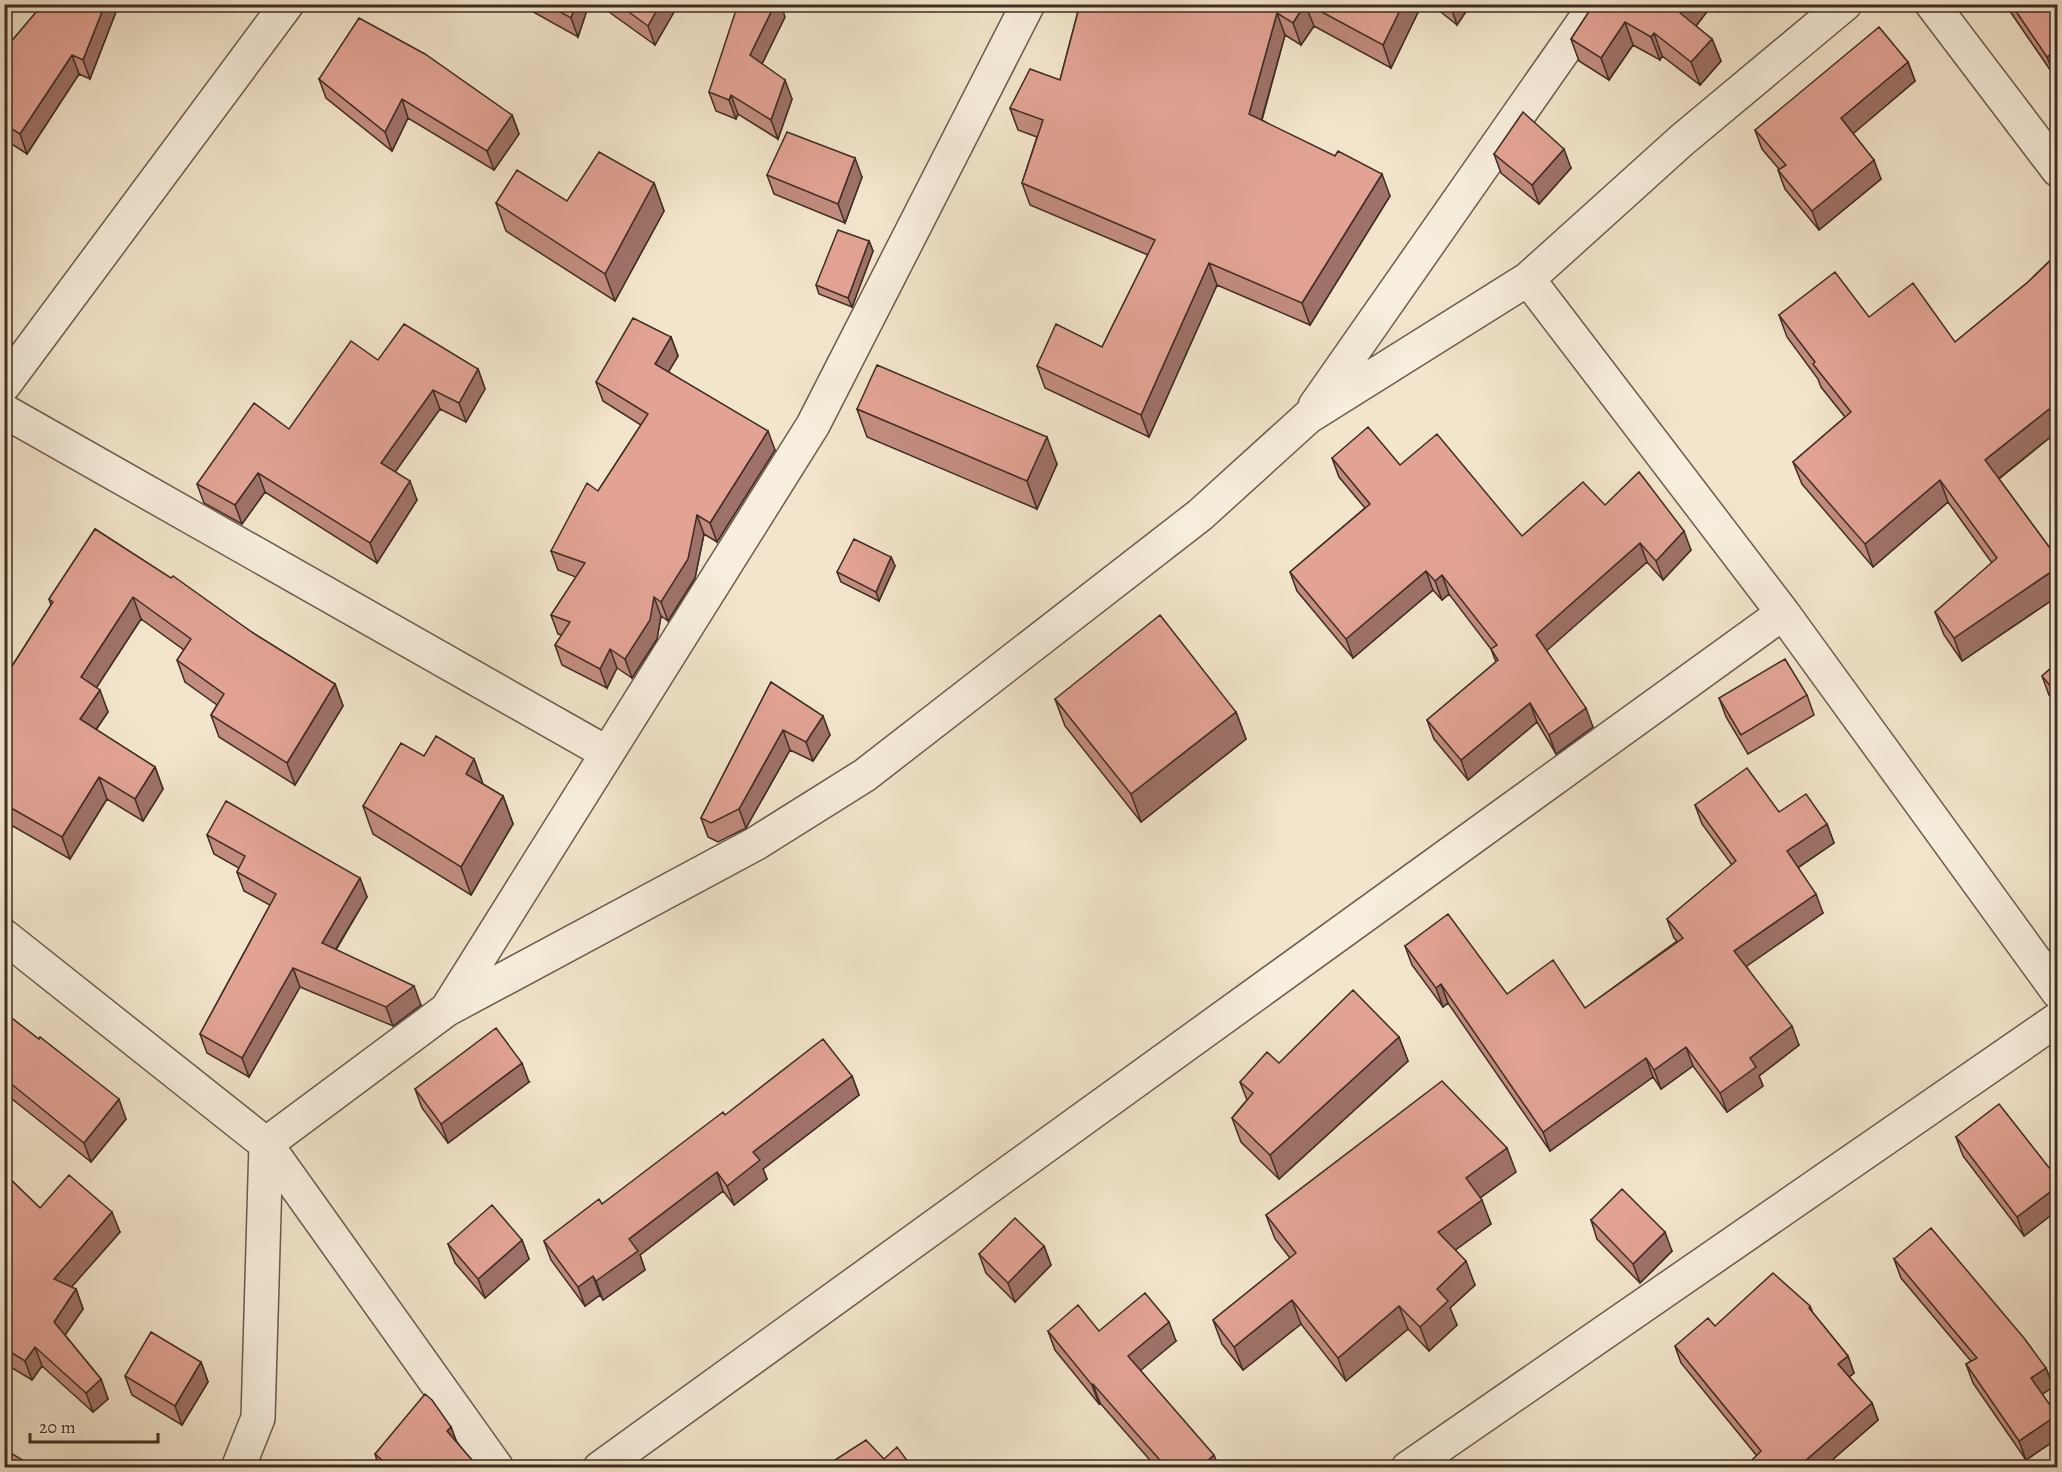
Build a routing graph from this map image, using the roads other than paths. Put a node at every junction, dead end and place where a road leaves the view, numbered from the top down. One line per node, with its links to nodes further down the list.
1 (286, 4): 8 (street)
2 (1028, 4): 12 (street)
3 (1596, 4): 10 (street)
4 (1845, 4): 7 (street)
5 (1932, 4): 6 (street)
6 (2058, 170)
7 (1528, 279): 10 (street); 11 (street)
8 (4, 385)
9 (4, 411): 12 (street)
10 (1308, 417): 15 (street)
11 (1783, 613): 14 (street); 20 (street)
12 (607, 753): 15 (street)
13 (4, 936): 17 (street)
14 (2058, 992)
15 (446, 1010): 17 (street)
16 (2058, 1019): 21 (street)
17 (266, 1144): 18 (street); 19 (street)
18 (238, 1467)
19 (497, 1467)
20 (600, 1467)
21 (1408, 1467)

